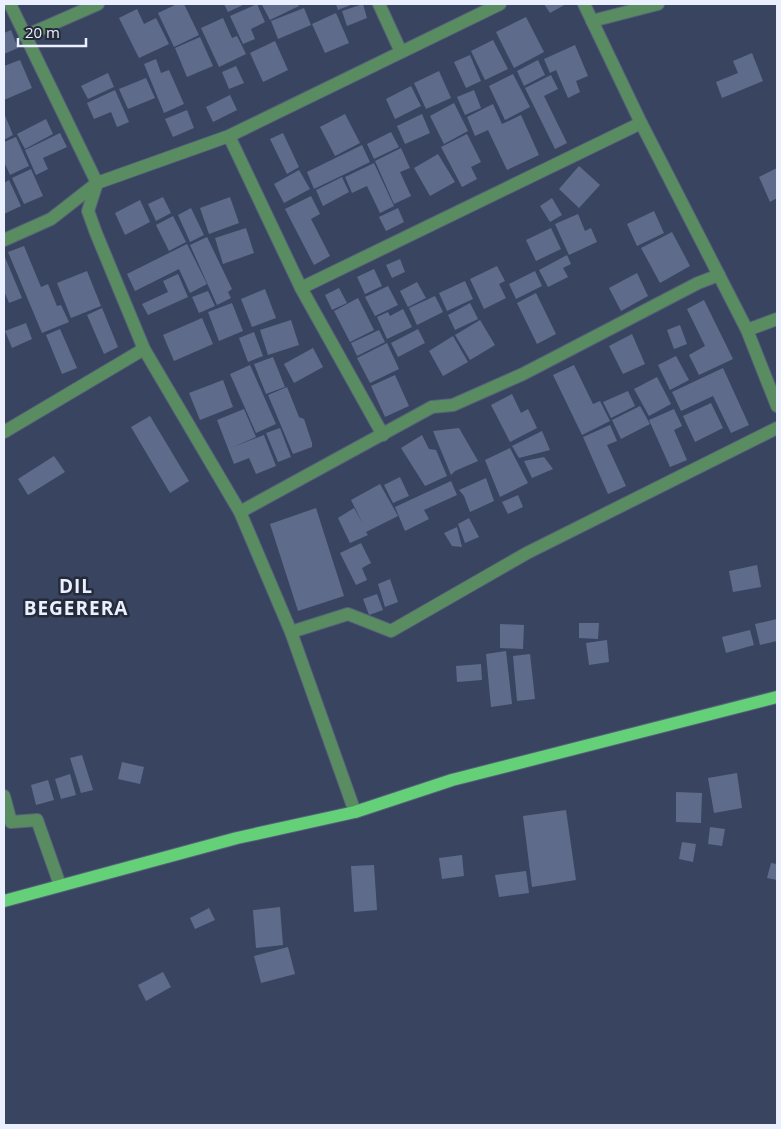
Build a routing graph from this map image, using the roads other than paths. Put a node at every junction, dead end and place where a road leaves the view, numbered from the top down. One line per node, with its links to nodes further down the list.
1 (10, 4): 8 (street)
2 (98, 4): 8 (street)
3 (379, 4): 9 (street)
4 (500, 4): 9 (street)
5 (584, 4): 7 (street)
6 (658, 4): 7 (street)
7 (592, 21): 10 (street)
8 (25, 36): 12 (street)
9 (401, 52): 11 (street)
10 (642, 122): 14 (street); 15 (street)
11 (229, 136): 12 (street); 15 (street)
12 (97, 183): 13 (street); 18 (street)
13 (4, 240)
14 (719, 275): 17 (street); 22 (street)
15 (301, 288): 22 (street)
16 (777, 319): 17 (street)
17 (748, 330): 19 (street)
18 (144, 349): 21 (street); 23 (street)
19 (777, 406)
20 (777, 428): 24 (street)
21 (4, 432)
22 (383, 435): 23 (street)
23 (240, 512): 24 (street)
24 (291, 632): 27 (street)
25 (777, 697): 27 (main road)
26 (4, 796): 28 (street)
27 (354, 812): 28 (main road)
28 (60, 885): 29 (main road)
29 (4, 901)

